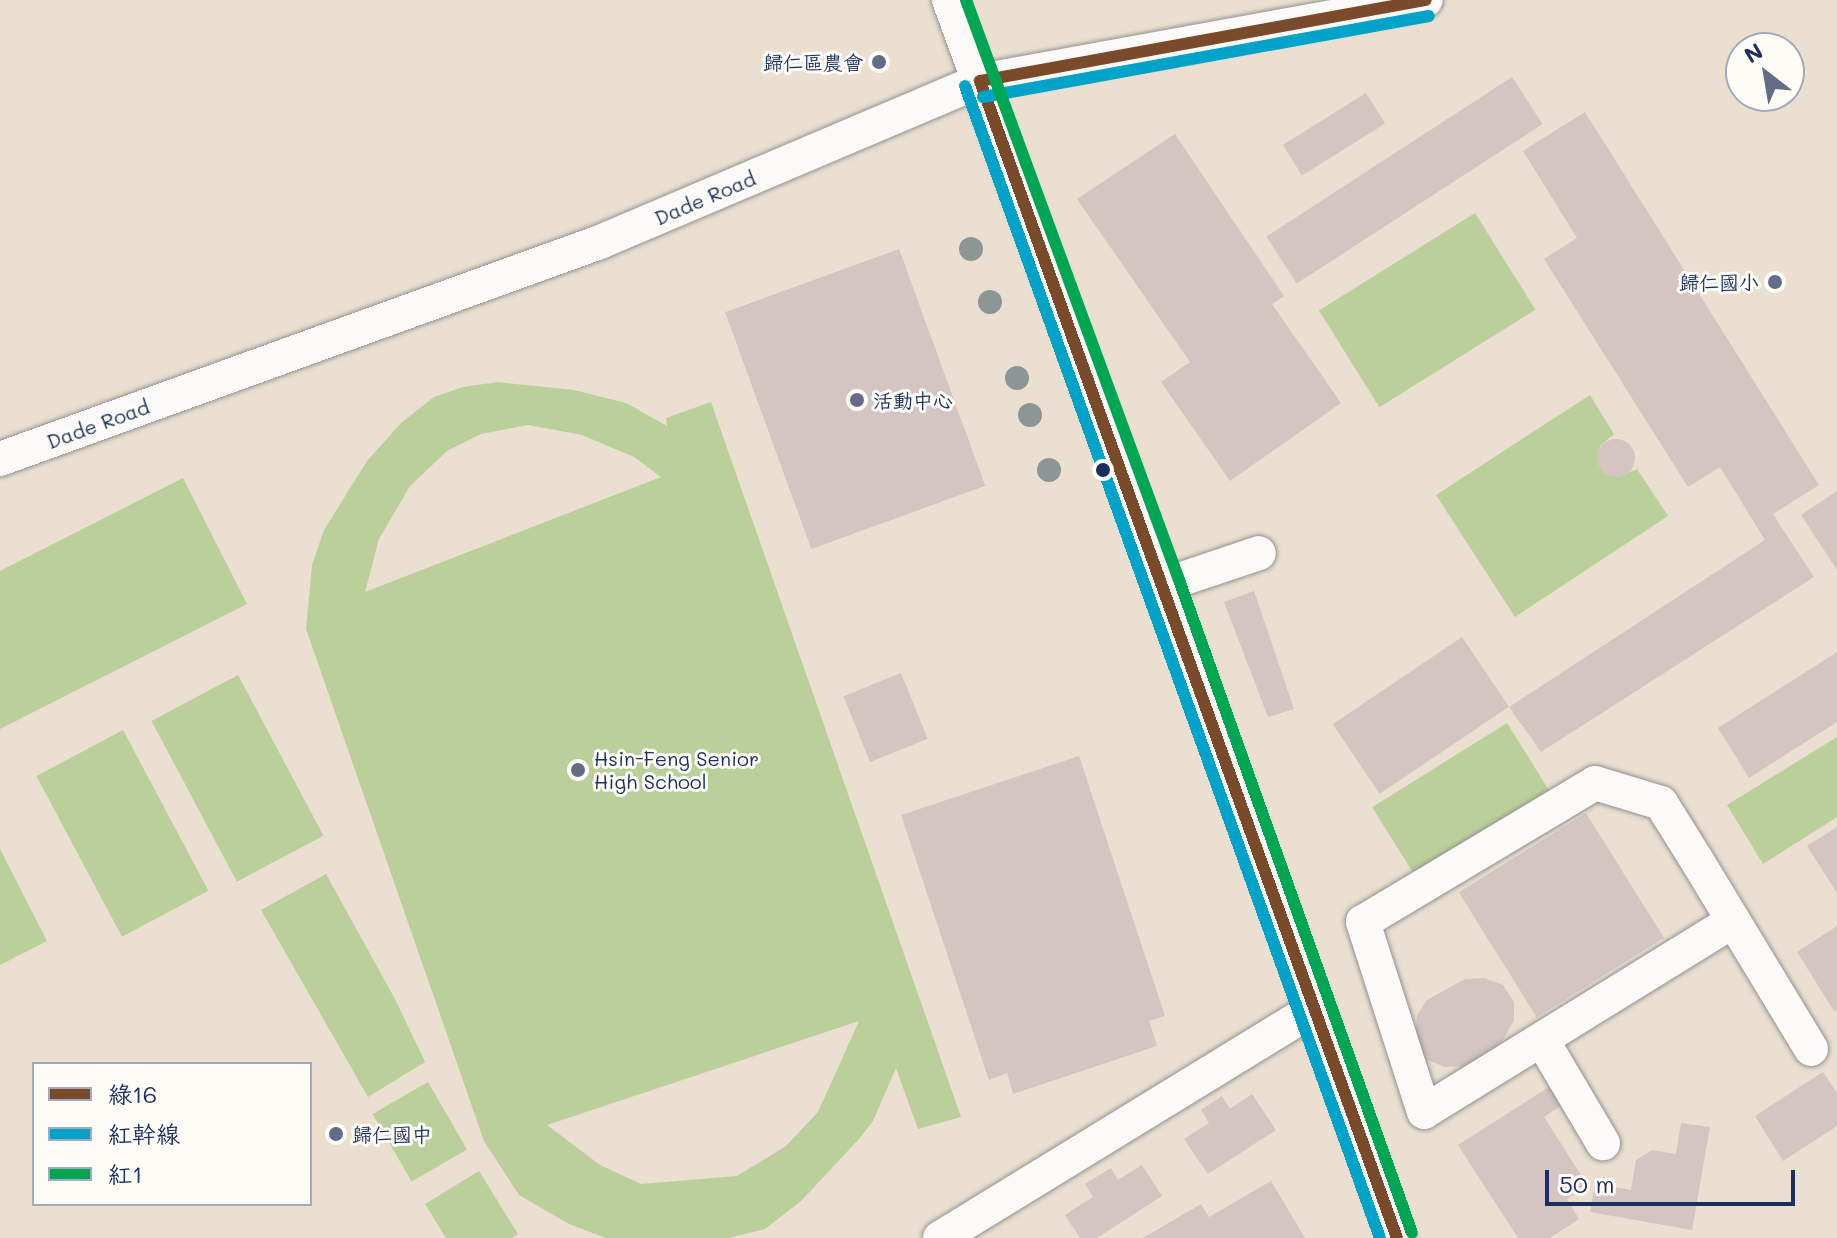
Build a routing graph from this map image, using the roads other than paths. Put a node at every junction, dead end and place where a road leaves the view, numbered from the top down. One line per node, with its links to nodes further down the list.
1 (949, 0): 3 (street)
2 (1426, 0): 3 (street, Dade Road)
3 (980, 81): 4 (street, Dade Road); 6 (street)
4 (0, 459)
5 (1259, 553): 6 (street)
6 (1164, 585): 8 (street)
7 (1733, 921): 9 (street); 9 (street); 10 (street)
8 (1315, 1008): 12 (street); 13 (street)
9 (1542, 1040): 11 (street)
10 (1811, 1049)
11 (1603, 1143)
12 (940, 1238)
13 (1397, 1238)

